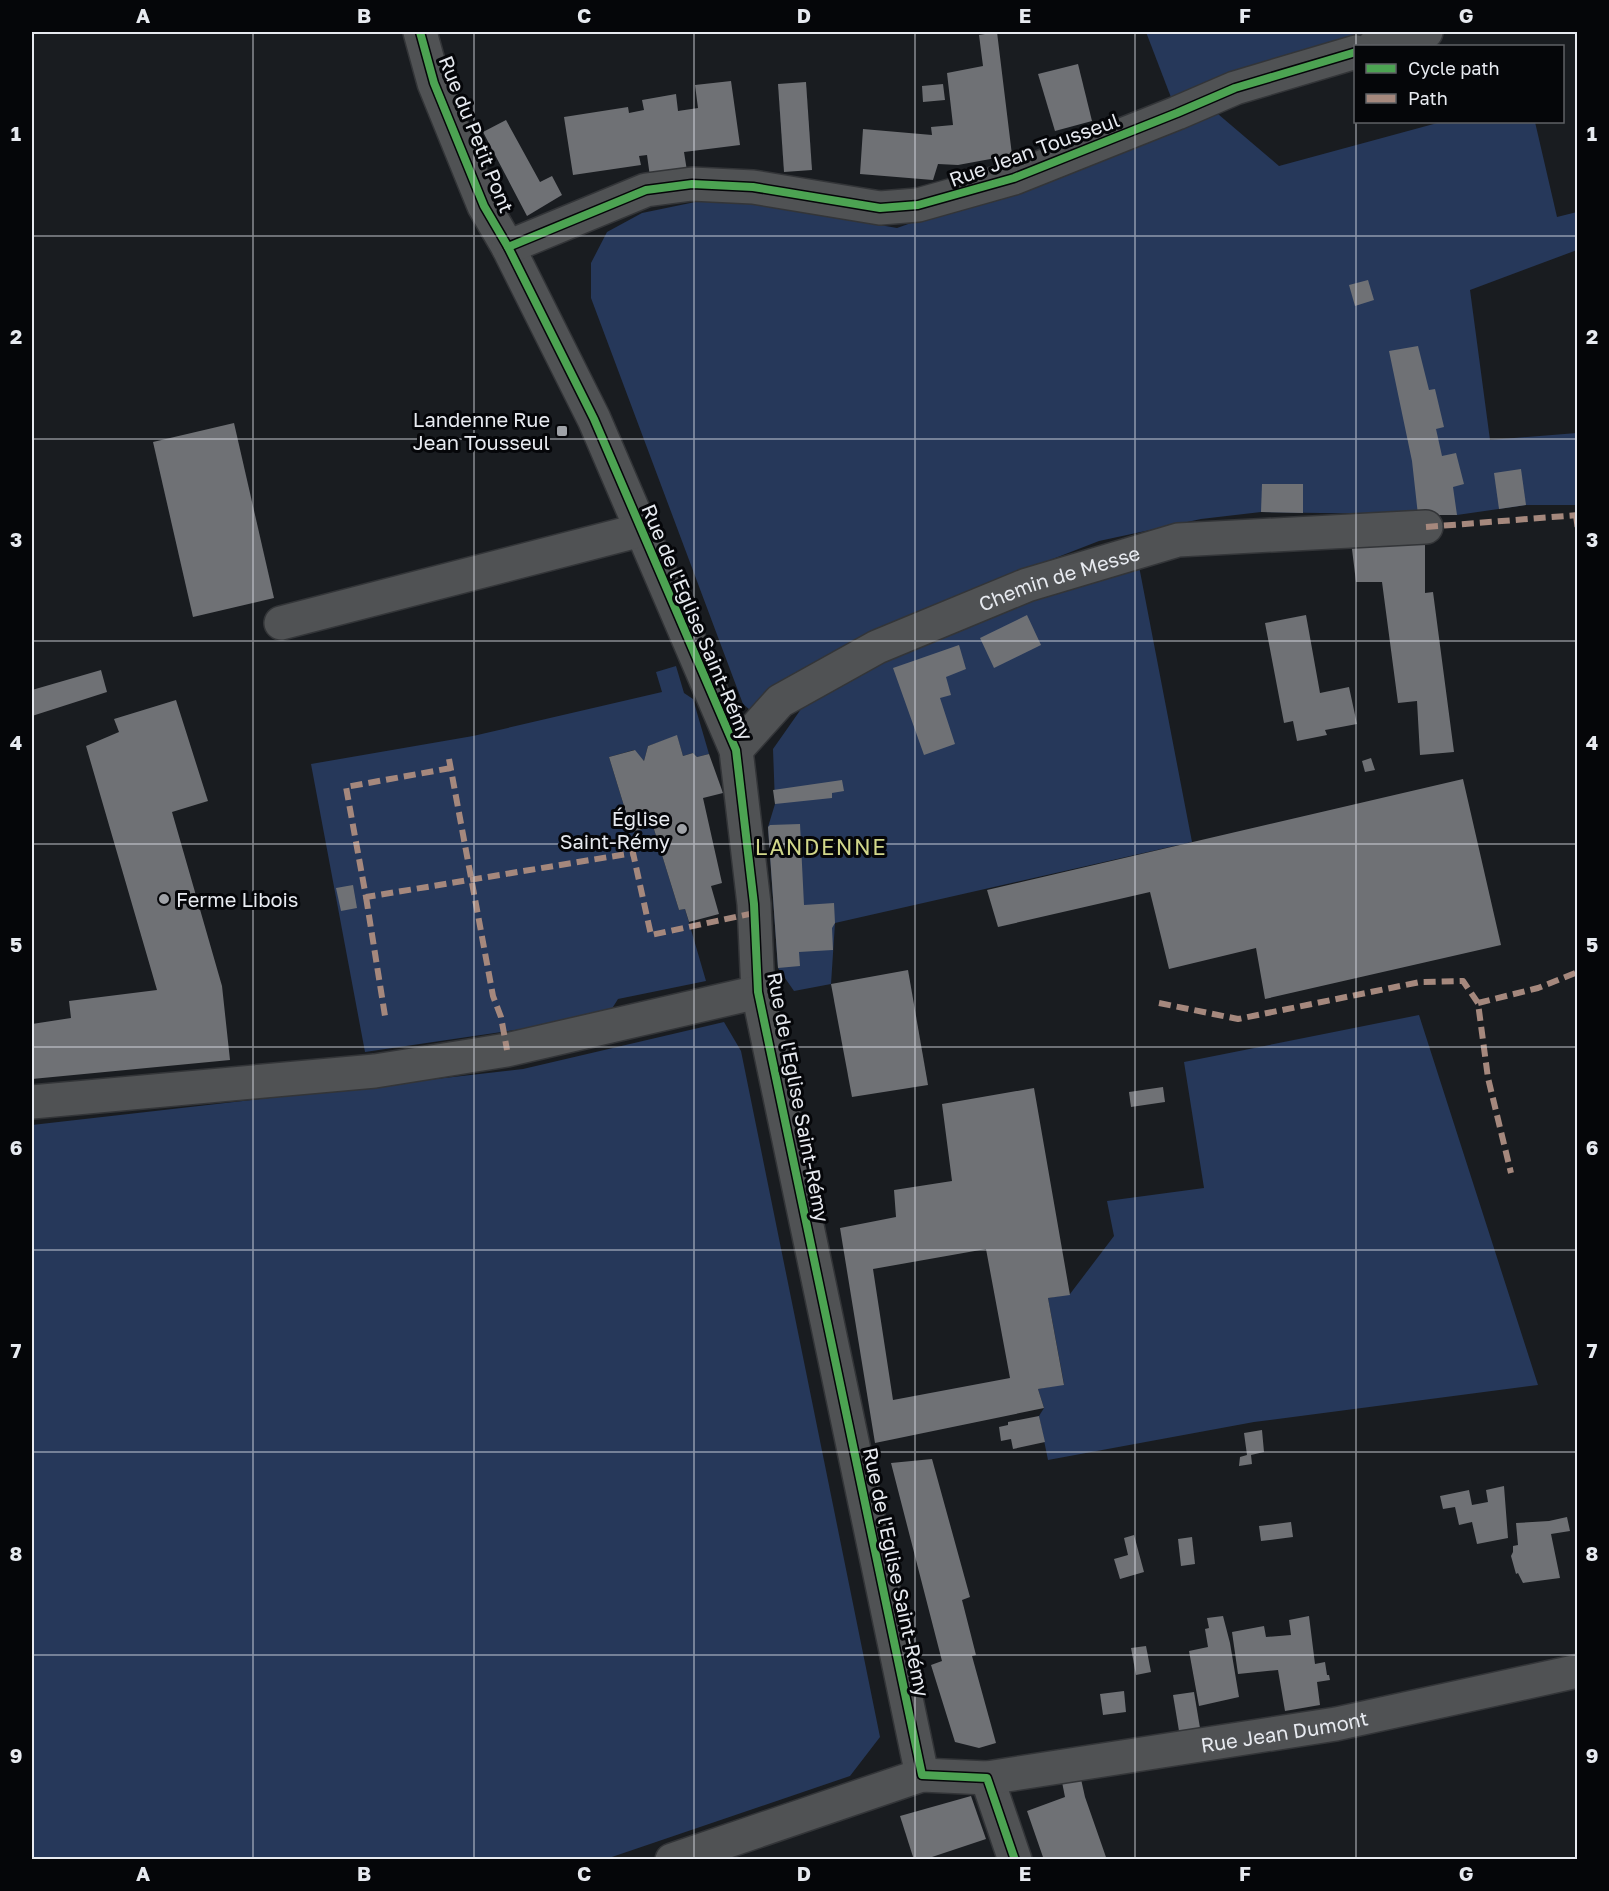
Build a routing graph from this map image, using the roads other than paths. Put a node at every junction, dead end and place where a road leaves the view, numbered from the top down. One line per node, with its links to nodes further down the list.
1 (420, 32): 5 (street, Rue du Petit Pont)
2 (1426, 32): 3 (street)
3 (1378, 45)
4 (1354, 53): 5 (street, Rue Jean Tousseul)
5 (508, 247): 7 (street, Rue de l'Eglise Saint-Rémy)
6 (1426, 527): 9 (street, Chemin de Messe)
7 (641, 530): 8 (street); 9 (street, Rue de l'Eglise Saint-Rémy)
8 (281, 623)
9 (736, 750): 10 (street, Rue de l'Eglise Saint-Rémy)
10 (758, 992): 11 (street); 13 (street, Rue de l'Eglise Saint-Rémy)
11 (32, 1102)
12 (1578, 1671): 14 (street, Rue Jean Dumont)
13 (922, 1775): 14 (street, Rue Jean Dumont); 15 (street)
14 (987, 1778): 16 (street)
15 (672, 1860)
16 (1016, 1860)

